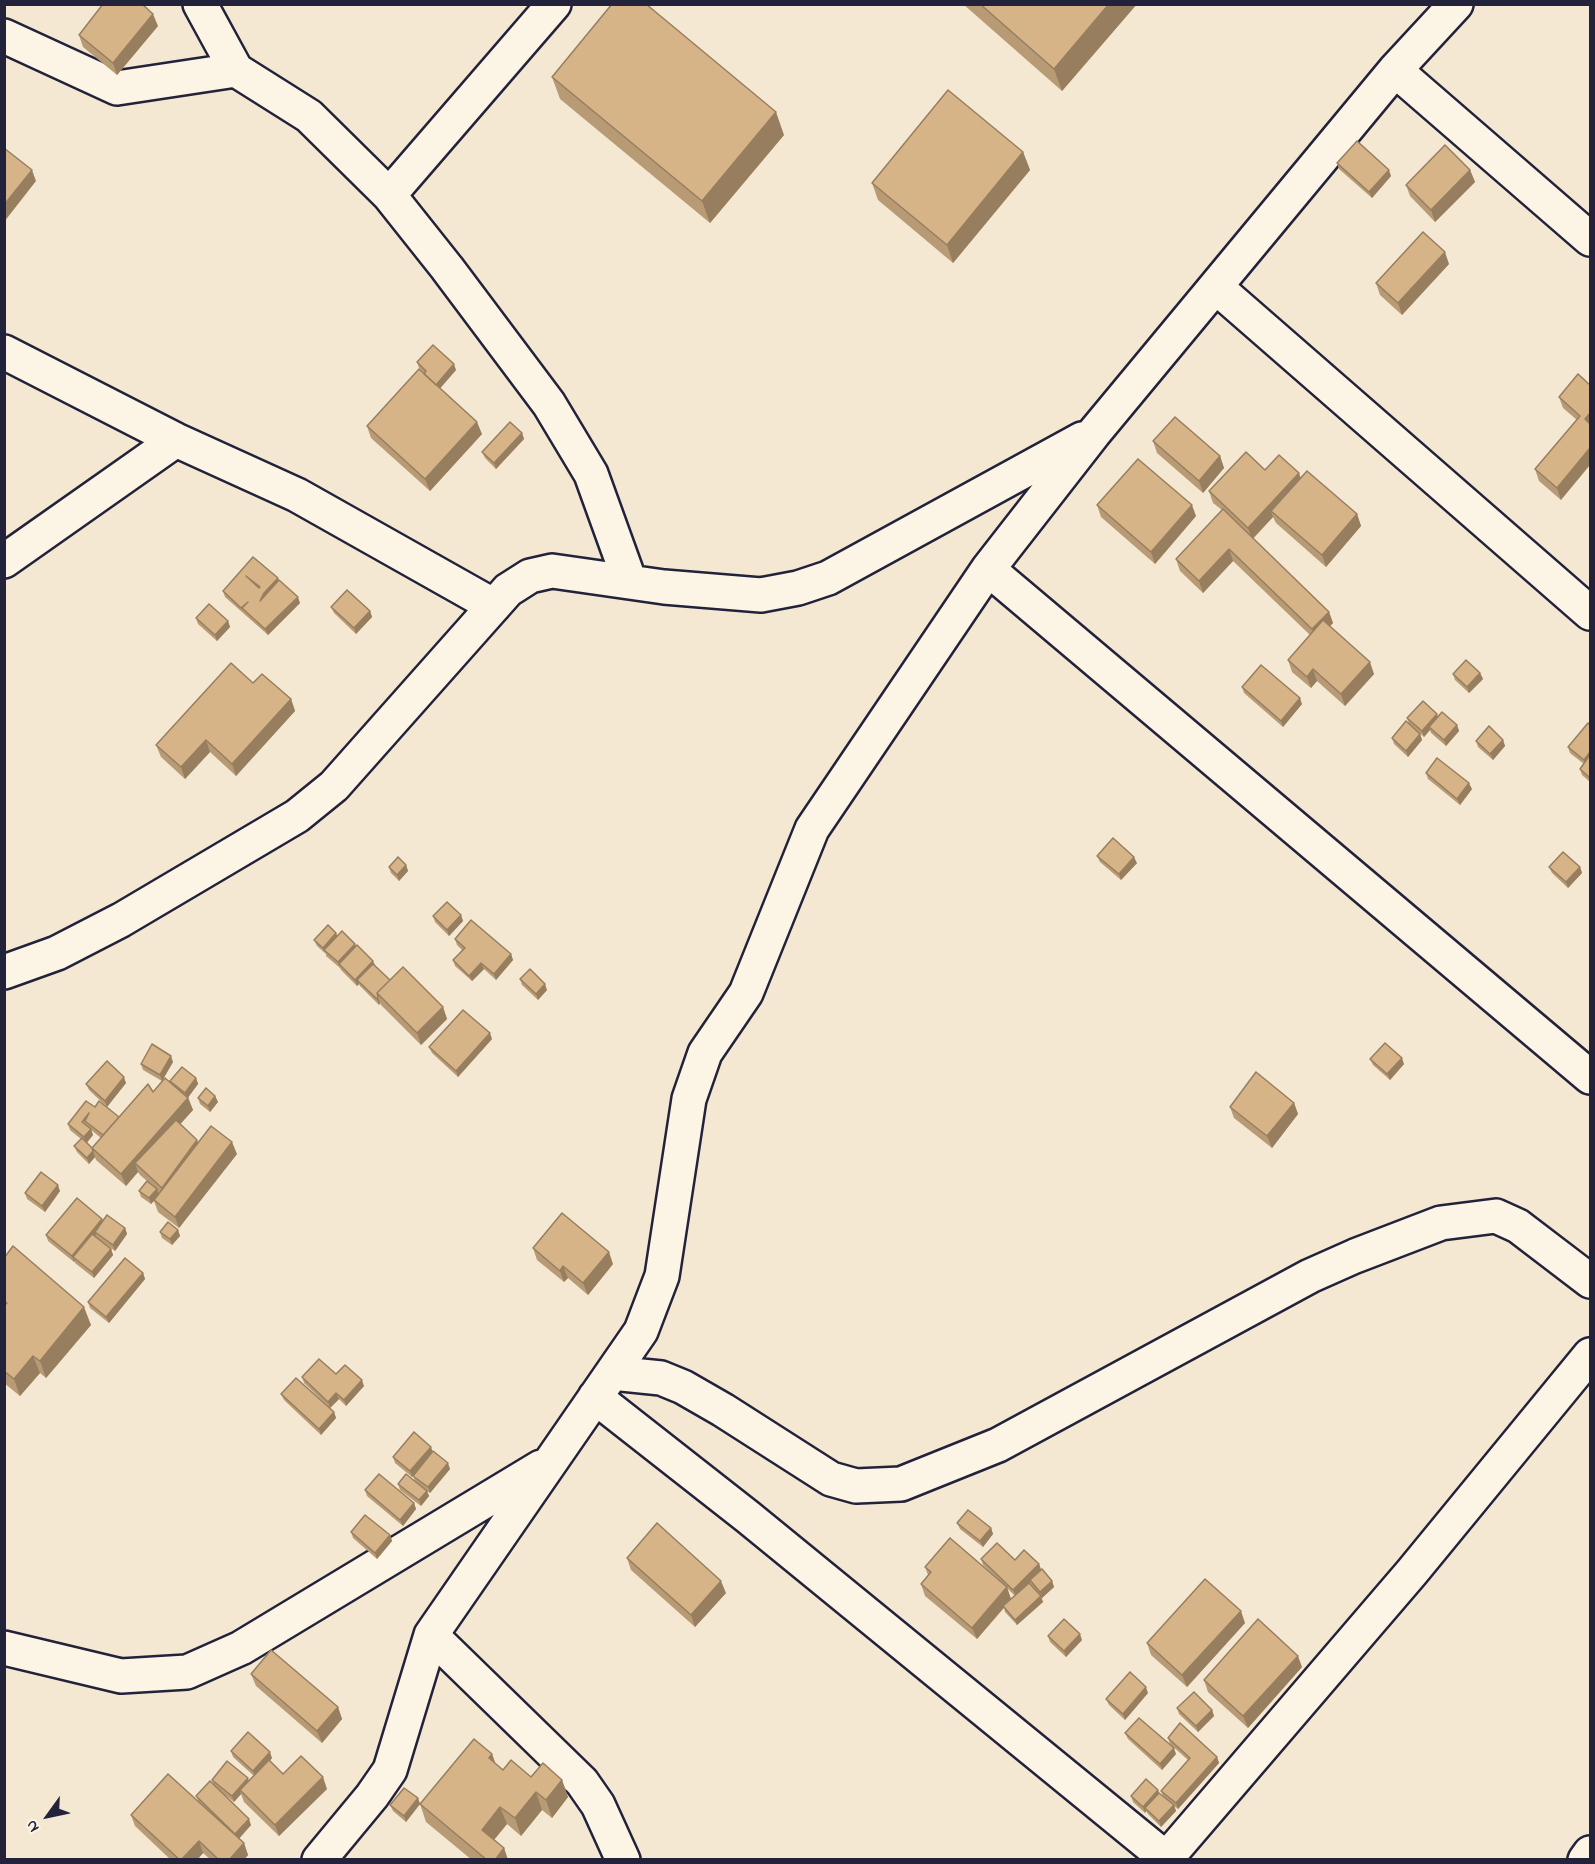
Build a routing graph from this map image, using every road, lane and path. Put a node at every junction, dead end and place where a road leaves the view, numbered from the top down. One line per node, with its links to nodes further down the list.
1 (200, 4): 5 (street)
2 (554, 4): 7 (street)
3 (1456, 4): 6 (street)
4 (4, 36): 5 (street)
5 (236, 70): 7 (street)
6 (1395, 70): 8 (street); 9 (street)
7 (389, 195): 15 (street)
8 (1590, 239)
9 (1216, 287): 11 (street); 17 (street)
10 (4, 352): 12 (street)
11 (1094, 432): 14 (street); 15 (street)
12 (176, 440): 13 (street); 16 (street)
13 (4, 561)
14 (988, 569): 19 (street); 22 (street)
15 (630, 582): 16 (street)
16 (494, 606): 18 (street)
17 (1590, 613)
18 (4, 972)
19 (1590, 1077)
20 (1590, 1281): 22 (street)
21 (1590, 1355): 27 (street)
22 (603, 1385): 23 (street); 27 (street)
23 (553, 1461): 24 (street); 25 (street)
24 (431, 1635): 28 (street); 29 (street)
25 (4, 1648)
26 (1590, 1852): 30 (street)
27 (1166, 1859)
28 (319, 1860)
29 (623, 1860)
30 (1585, 1860)

